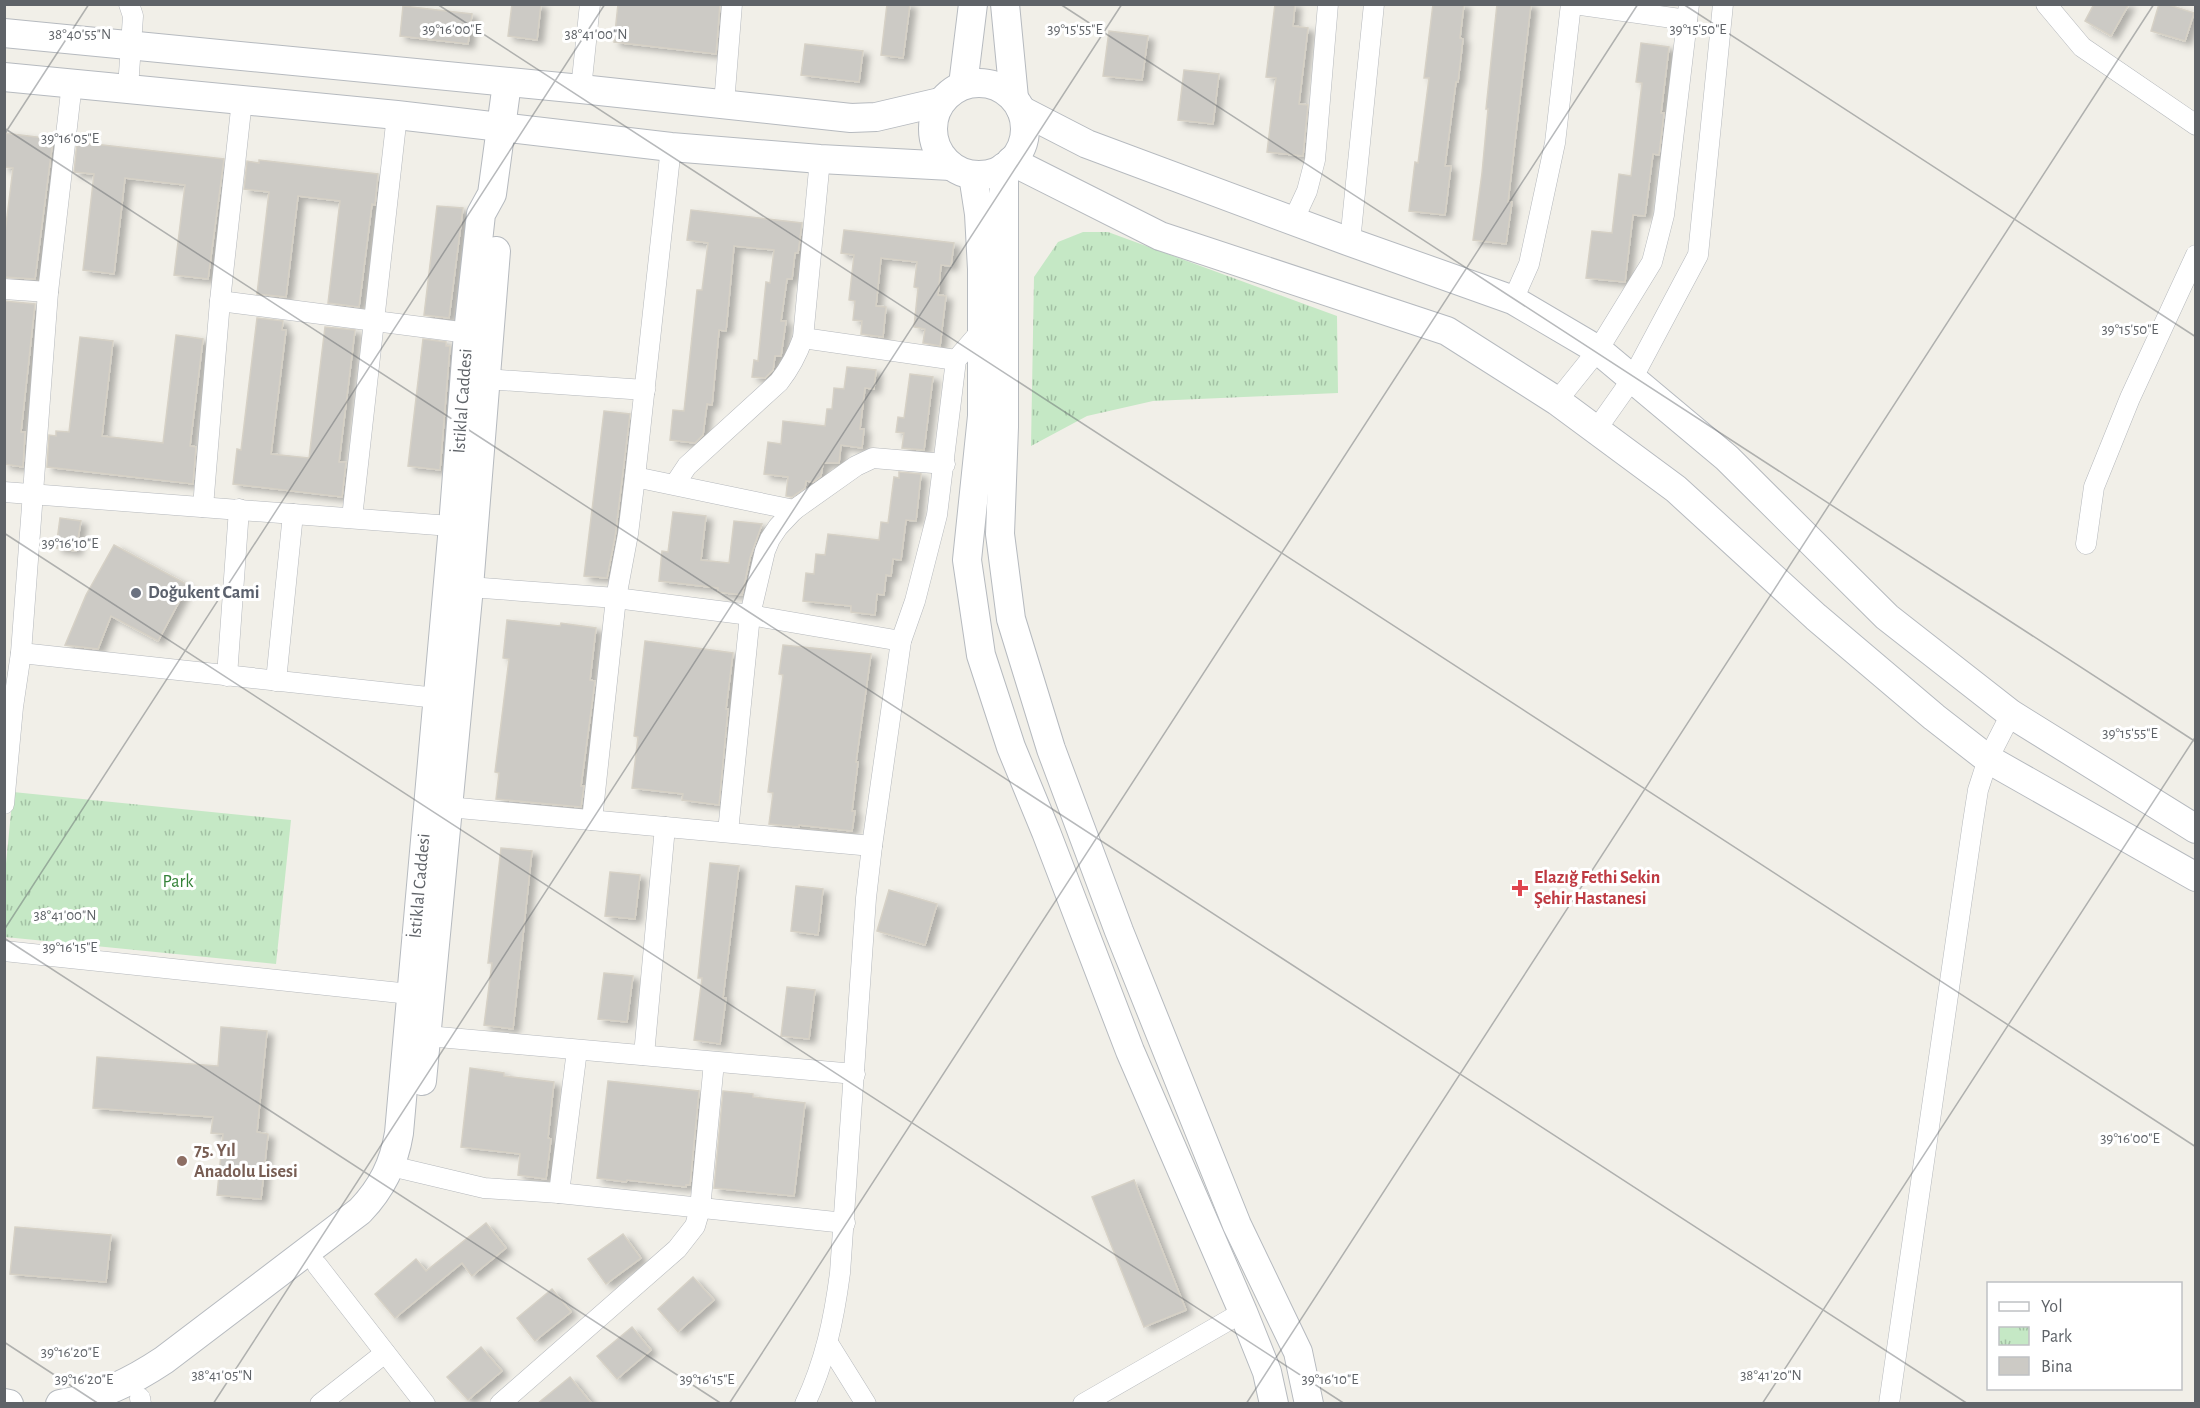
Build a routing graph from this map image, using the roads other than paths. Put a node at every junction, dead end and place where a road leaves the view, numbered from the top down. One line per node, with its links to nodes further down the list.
1 (590, 4): 19 (street)
2 (732, 4): 22 (street)
3 (973, 4): 17 (street)
4 (1005, 4): 23 (street)
5 (1328, 4): 32 (street)
6 (1374, 4): 33 (street)
7 (1573, 4): 11 (street); 38 (street)
8 (1723, 4): 47 (street)
9 (2046, 4): 25 (street)
10 (135, 8): 13 (street)
11 (1688, 12): 44 (street)
12 (4, 33): 13 (street)
13 (131, 46): 15 (street); 18 (street)
14 (4, 77): 16 (street)
15 (507, 82): 19 (street); 26 (street, İstiklal Caddesi)
16 (72, 83): 18 (street); 37 (street)
17 (963, 85): 21 (street); 23 (street)
18 (128, 88): 20 (street)
19 (581, 89): 22 (street)
20 (242, 100): 24 (street); 39 (street)
21 (940, 102): 22 (street); 30 (street)
22 (724, 104)
23 (1017, 104): 29 (street); 32 (street)
24 (397, 115): 26 (street); 40 (street)
25 (2196, 125)
26 (501, 126): 27 (street); 31 (street, İstiklal Caddesi)
27 (671, 147): 28 (street); 48 (street)
28 (820, 159): 30 (street); 43 (street)
29 (1008, 164): 30 (street); 49 (street); 105 (street)
30 (962, 170): 41 (street)
31 (492, 194): 42 (street, İstiklal Caddesi); 46 (street, İstiklal Caddesi)
32 (1293, 221): 33 (street)
33 (1350, 242): 38 (street)
34 (2196, 255): 35 (street)
35 (2191, 280): 62 (street)
36 (4, 289): 37 (street)
37 (48, 292): 55 (street)
38 (1513, 300): 44 (street)
39 (220, 301): 40 (street); 56 (street)
40 (375, 323): 42 (street); 60 (street)
41 (981, 331): 45 (street); 93 (street)
42 (468, 333): 61 (street, İstiklal Caddesi)
43 (803, 338): 45 (street); 53 (street)
44 (1598, 350): 47 (street); 49 (street)
45 (956, 360): 51 (street)
46 (486, 379): 48 (street); 61 (street, İstiklal Caddesi)
47 (1632, 379): 50 (street); 71 (street)
48 (645, 390): 52 (street)
49 (1557, 401): 50 (street)
50 (1596, 430): 72 (street)
51 (945, 464): 58 (street); 66 (street)
52 (635, 477): 53 (street); 64 (street)
53 (675, 484): 58 (street)
54 (4, 492): 55 (street)
55 (32, 495): 56 (street); 67 (street)
56 (203, 507): 57 (street)
57 (239, 509): 59 (street); 68 (street)
58 (795, 510): 65 (street)
59 (293, 514): 60 (street); 69 (street)
60 (352, 518): 61 (street)
61 (463, 527): 63 (street, İstiklal Caddesi); 70 (street, İstiklal Caddesi)
62 (2086, 544)
63 (469, 587): 64 (street); 74 (street, İstiklal Caddesi)
64 (616, 598): 65 (street); 75 (street)
65 (750, 615): 66 (street); 78 (street)
66 (901, 641): 79 (street)
67 (21, 653): 68 (street); 73 (street)
68 (227, 676): 69 (street)
69 (276, 681): 70 (street)
70 (437, 698): 82 (street, İstiklal Caddesi)
71 (2011, 714): 72 (street); 77 (street)
72 (1988, 759): 80 (street); 106 (street)
73 (4, 804)
74 (448, 807): 75 (street); 83 (street, İstiklal Caddesi)
75 (592, 820): 76 (street)
76 (666, 827): 78 (street); 85 (street)
77 (2196, 829)
78 (728, 832): 79 (street)
79 (872, 846): 87 (street)
80 (2196, 877)
81 (4, 951): 82 (street)
82 (410, 994): 88 (street, İstiklal Caddesi)
83 (427, 1036): 84 (street); 88 (street, İstiklal Caddesi)
84 (577, 1050): 85 (street); 89 (street)
85 (644, 1055): 86 (street)
86 (714, 1062): 87 (street); 90 (street)
87 (855, 1074): 91 (street)
88 (399, 1169): 89 (street); 92 (street, İstiklal Caddesi); 97 (street, İstiklal Caddesi)
89 (559, 1193): 90 (street)
90 (700, 1209): 91 (street); 100 (street)
91 (844, 1223): 94 (street)
92 (317, 1265): 95 (street); 96 (street, İstiklal Caddesi)
93 (1243, 1312): 103 (street); 104 (street)
94 (828, 1343): 101 (street); 102 (street)
95 (385, 1353): 98 (street); 99 (street)
96 (137, 1402)
97 (60, 1404)
98 (320, 1404)
99 (425, 1404)
100 (500, 1404)
101 (805, 1404)
102 (866, 1404)
103 (1083, 1404)
104 (1274, 1404)
105 (1309, 1404)
106 (1889, 1404)

